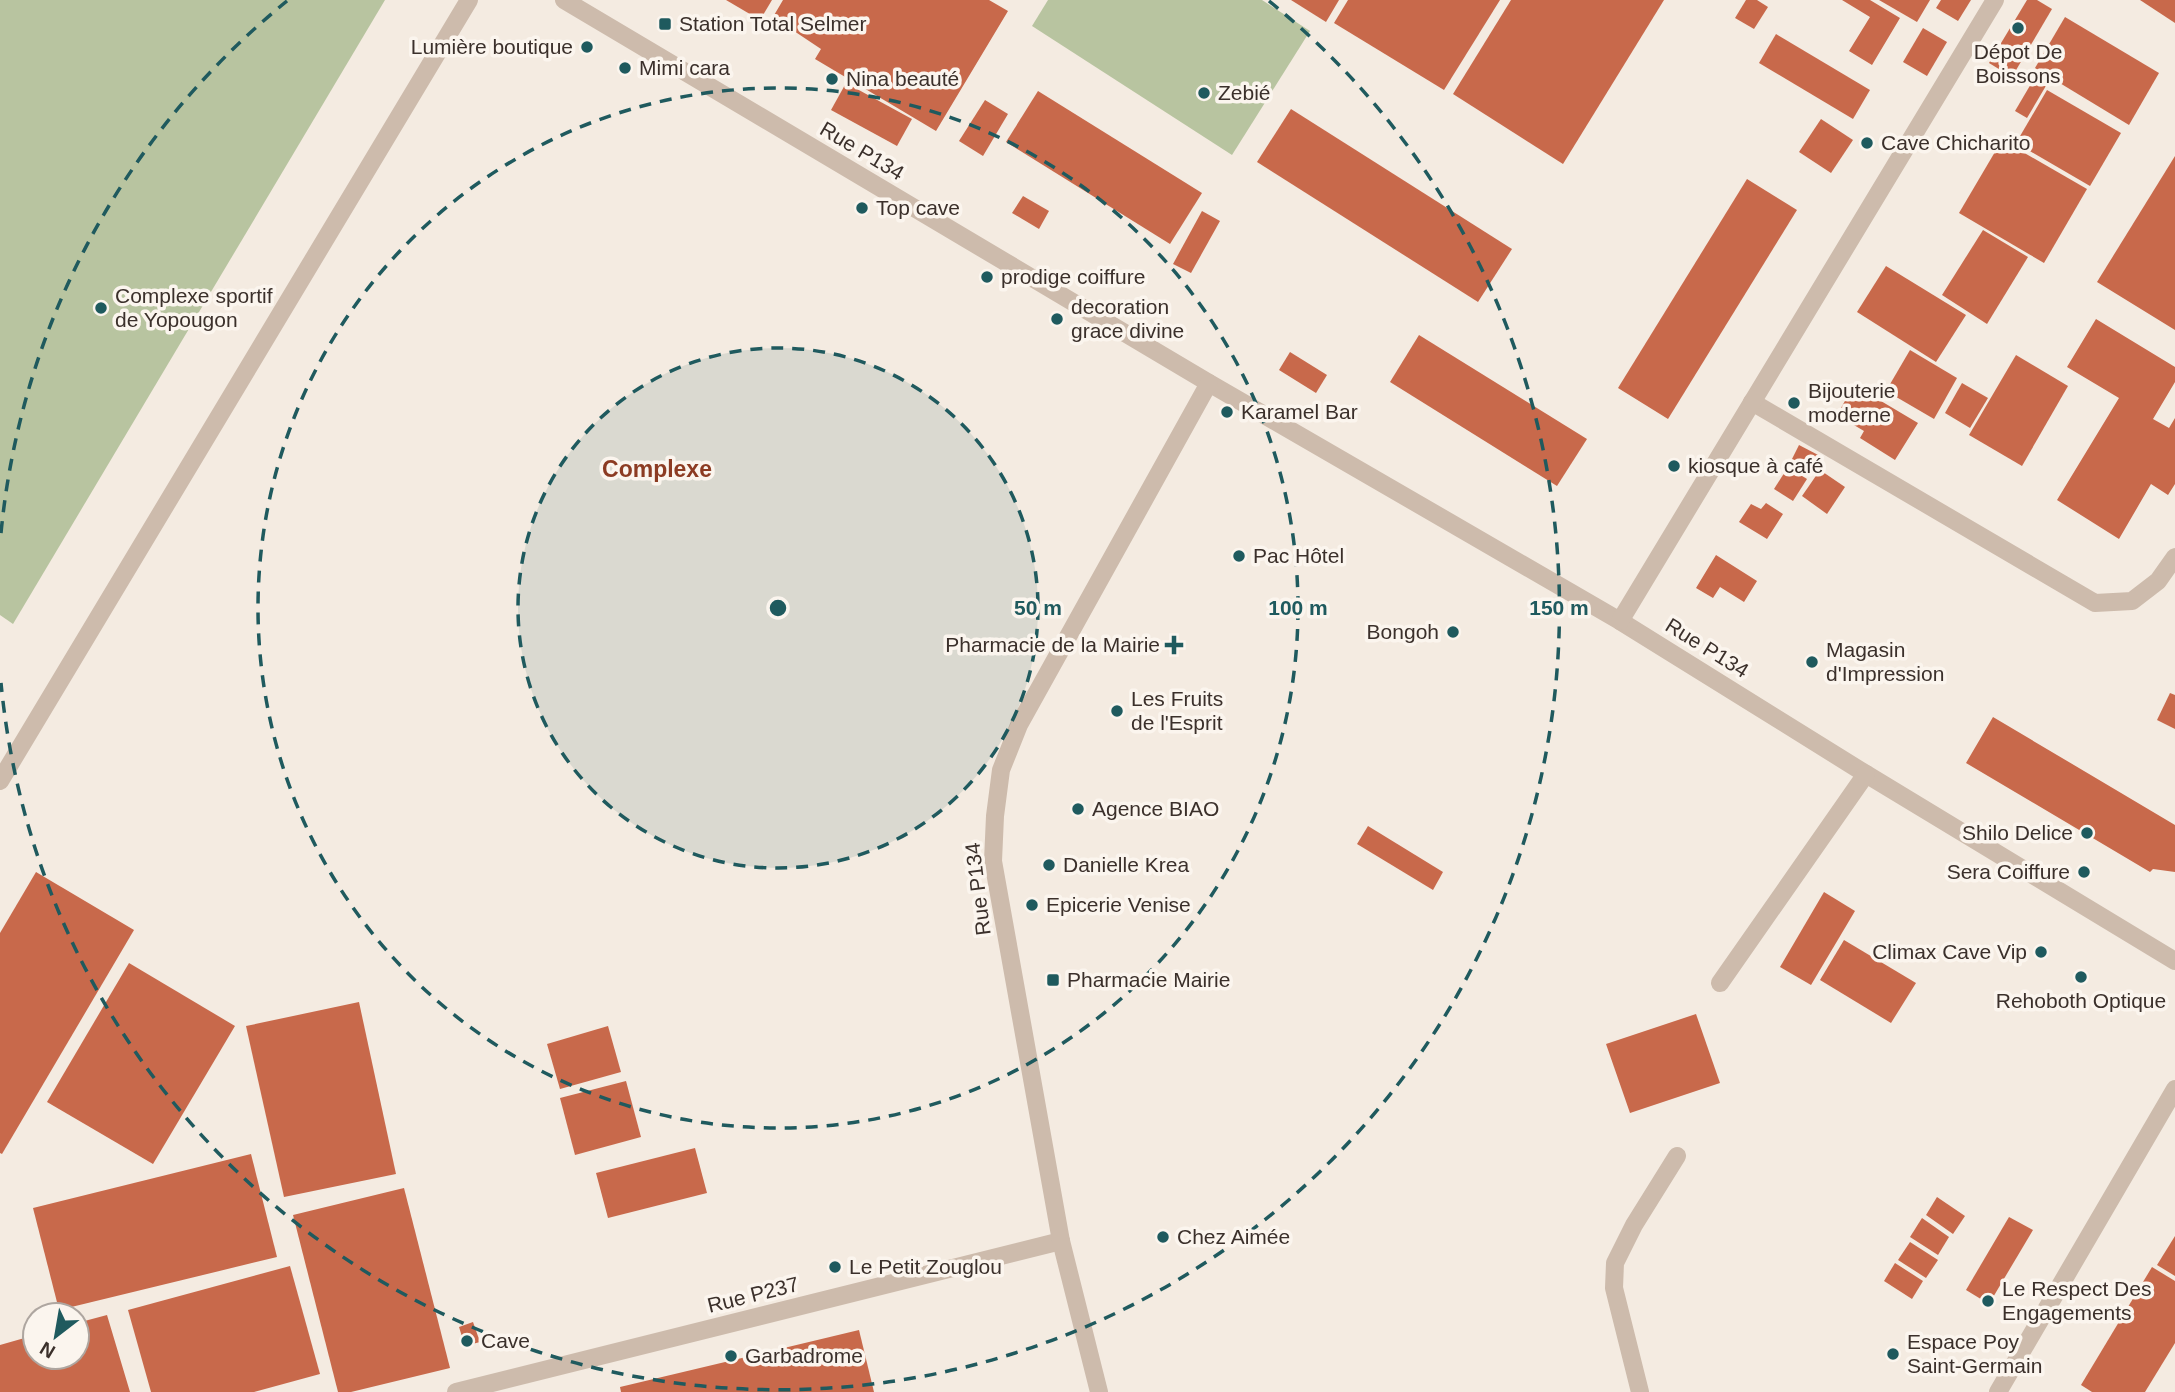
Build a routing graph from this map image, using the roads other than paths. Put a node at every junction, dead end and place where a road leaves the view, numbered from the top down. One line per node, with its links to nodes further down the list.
1 (469, 0): 9 (street)
2 (564, 0): 4 (street, Rue P134)
3 (1995, 0): 5 (street)
4 (1209, 383): 7 (street, Rue P134); 14 (street, Rue P134)
5 (1752, 402): 6 (street); 7 (street)
6 (2175, 558)
7 (1620, 621): 8 (street, Rue P134)
8 (1866, 774): 10 (street, Rue P134); 11 (street)
9 (0, 781)
10 (2175, 961)
11 (1720, 984)
12 (2175, 1090): 18 (street)
13 (1677, 1156): 17 (street)
14 (1060, 1241): 15 (street, Rue P237); 16 (street, Rue P134)
15 (456, 1392)
16 (1099, 1392)
17 (1640, 1392)
18 (1998, 1392)

